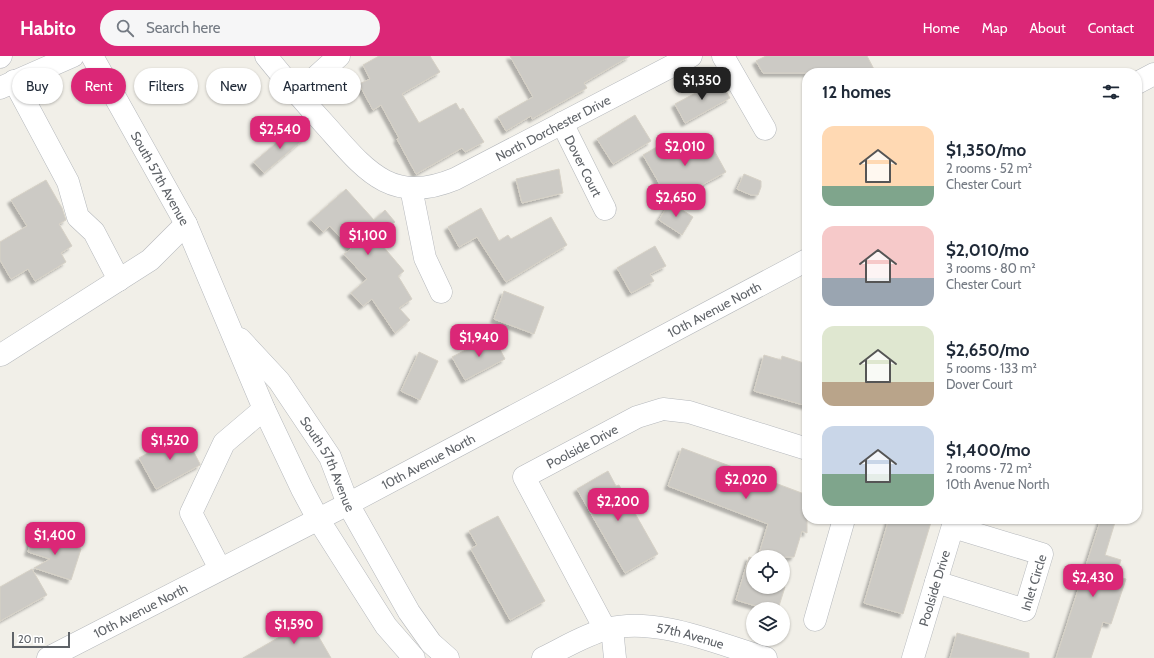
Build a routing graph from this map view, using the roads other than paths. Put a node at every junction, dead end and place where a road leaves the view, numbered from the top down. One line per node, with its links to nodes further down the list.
1 (73, 56): 11 (street)
2 (92, 56): 17 (street, South 57th Avenue)
3 (266, 56): 7 (street, North Dorchester Drive)
4 (339, 56): 8 (street)
5 (691, 56): 13 (street, North Dorchester Drive)
6 (723, 56): 14 (street)
7 (276, 68)
8 (326, 68)
9 (1154, 74): 10 (street)
10 (1142, 80)
11 (7, 85): 19 (street)
12 (306, 104): 15 (street, North Dorchester Drive)
13 (562, 123): 15 (street, North Dorchester Drive); 16 (street, Dover Court)
14 (765, 129)
15 (411, 188): 20 (street)
16 (605, 209)
17 (186, 224): 19 (street); 21 (street, South 57th Avenue)
18 (802, 263): 25 (street, 10th Avenue North)
19 (119, 280): 22 (street)
20 (441, 292)
21 (229, 327): 23 (street, South 57th Avenue); 25 (street, South 57th Avenue)
22 (1, 355)
23 (264, 409): 26 (street, South 57th Avenue); 30 (street)
24 (802, 446): 33 (street, Poolside Drive)
25 (348, 504): 26 (street, 10th Avenue North); 36 (street, South 57th Avenue)
26 (318, 519): 30 (street, 10th Avenue North); 35 (street, South 57th Avenue)
27 (843, 524): 32 (street)
28 (954, 524): 31 (street, Poolside Drive)
29 (957, 524): 31 (street, Inlet Circle)
30 (220, 569): 34 (street, 10th Avenue North)
31 (936, 582): 40 (street, Poolside Drive)
32 (815, 620)
33 (608, 628): 37 (street, 57th Avenue); 38 (street, Poolside Drive); 39 (street, 57th Avenue)
34 (48, 658)
35 (414, 658)
36 (448, 658)
37 (543, 658)
38 (615, 658)
39 (766, 658)
40 (913, 658)

